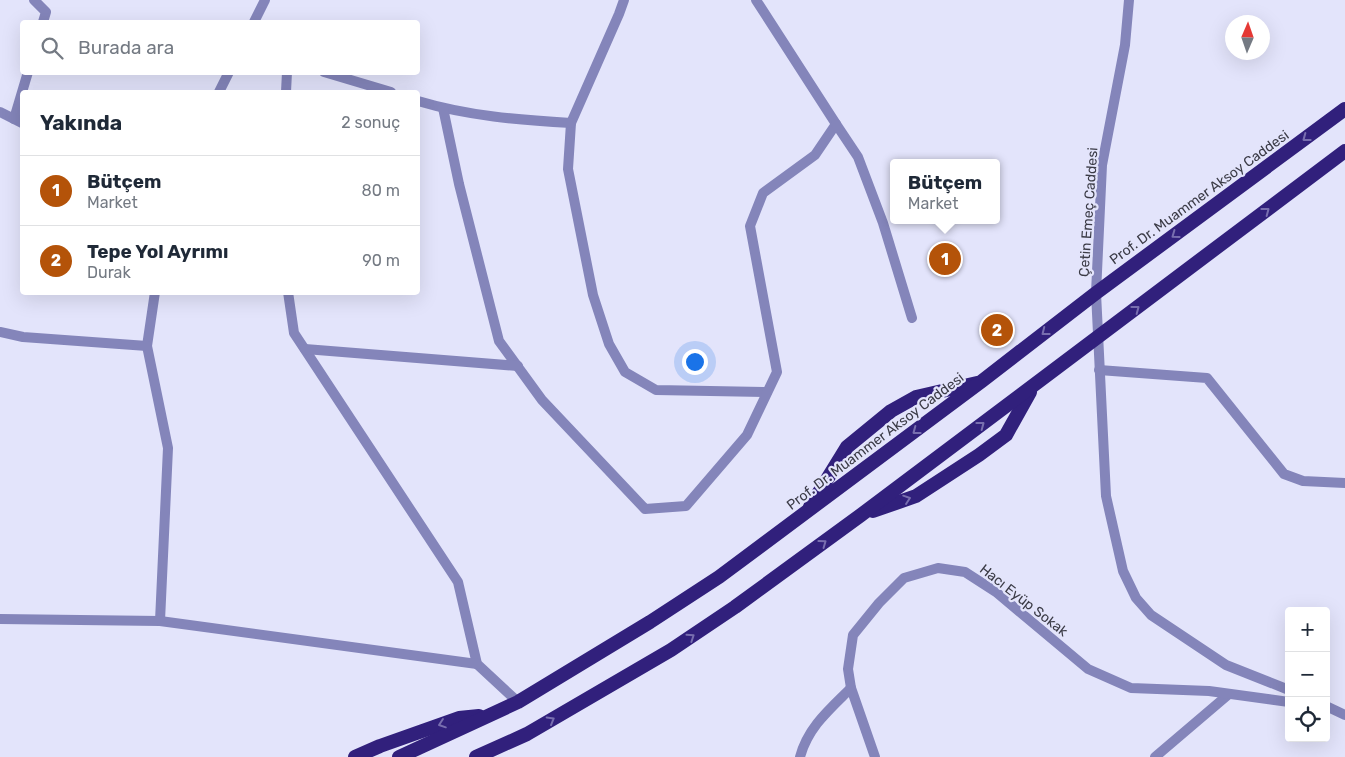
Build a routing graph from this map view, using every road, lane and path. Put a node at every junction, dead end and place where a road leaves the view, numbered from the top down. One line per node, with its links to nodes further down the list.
1 (34, 0): 6 (street)
2 (265, 0): 7 (street)
3 (624, 0): 21 (street)
4 (756, 0): 22 (street)
5 (1128, 0): 24 (street, Çetin Emeç Caddesi)
6 (44, 20)
7 (255, 20)
8 (27, 75): 12 (street)
9 (228, 75): 13 (street)
10 (287, 75): 14 (street)
11 (334, 75): 15 (street)
12 (24, 90)
13 (221, 90)
14 (286, 90)
15 (384, 90)
16 (420, 102): 17 (street)
17 (443, 108): 21 (street); 32 (street)
18 (1345, 109): 24 (highway, Prof. Dr. Muammer Aksoy Caddesi, one-way to 24)
19 (0, 112): 20 (street)
20 (18, 121)
21 (571, 124): 36 (street)
22 (836, 124): 27 (street); 36 (street)
23 (1345, 152): 29 (highway, one-way to 23)
24 (1096, 293): 29 (street, Çetin Emeç Caddesi); 34 (highway, Prof. Dr. Muammer Aksoy Caddesi, one-way to 34)
25 (155, 295): 30 (street)
26 (288, 295): 31 (street)
27 (912, 318)
28 (0, 332): 30 (street)
29 (1097, 338): 33 (street, Çetin Emeç Caddesi); 35 (highway)
30 (147, 346): 41 (street)
31 (304, 349): 32 (street); 42 (street)
32 (518, 366): 36 (street)
33 (1099, 370): 37 (street); 44 (street, Çetin Emeç Caddesi)
34 (982, 381): 38 (highway, Prof. Dr. Muammer Aksoy Caddesi, one-way to 38); 38 (highway)
35 (1034, 385): 39 (highway, one-way to 35); 39 (highway, one-way to 35)
36 (767, 392)
37 (1345, 483)
38 (806, 513): 47 (highway, Prof. Dr. Muammer Aksoy Caddesi)
39 (861, 515): 51 (highway, one-way to 39)
40 (0, 619): 41 (street)
41 (160, 622): 42 (street)
42 (477, 664): 47 (street)
43 (851, 688): 45 (street, Hacı Eyüp Sokak); 56 (street); 57 (street, Hacı Eyüp Sokak)
44 (1285, 688)
45 (1228, 694): 46 (street, Hacı Eyüp Sokak); 58 (street)
46 (1285, 701)
47 (518, 702): 49 (highway, Prof. Dr. Muammer Aksoy Caddesi)
48 (1330, 708): 50 (street)
49 (490, 715): 52 (highway, one-way to 52); 53 (highway, Prof. Dr. Muammer Aksoy Caddesi)
50 (1345, 715)
51 (527, 734): 54 (highway); 55 (highway)
52 (355, 757)
53 (399, 757)
54 (476, 757)
55 (500, 757)
56 (800, 757)
57 (875, 757)
58 (1155, 757)

